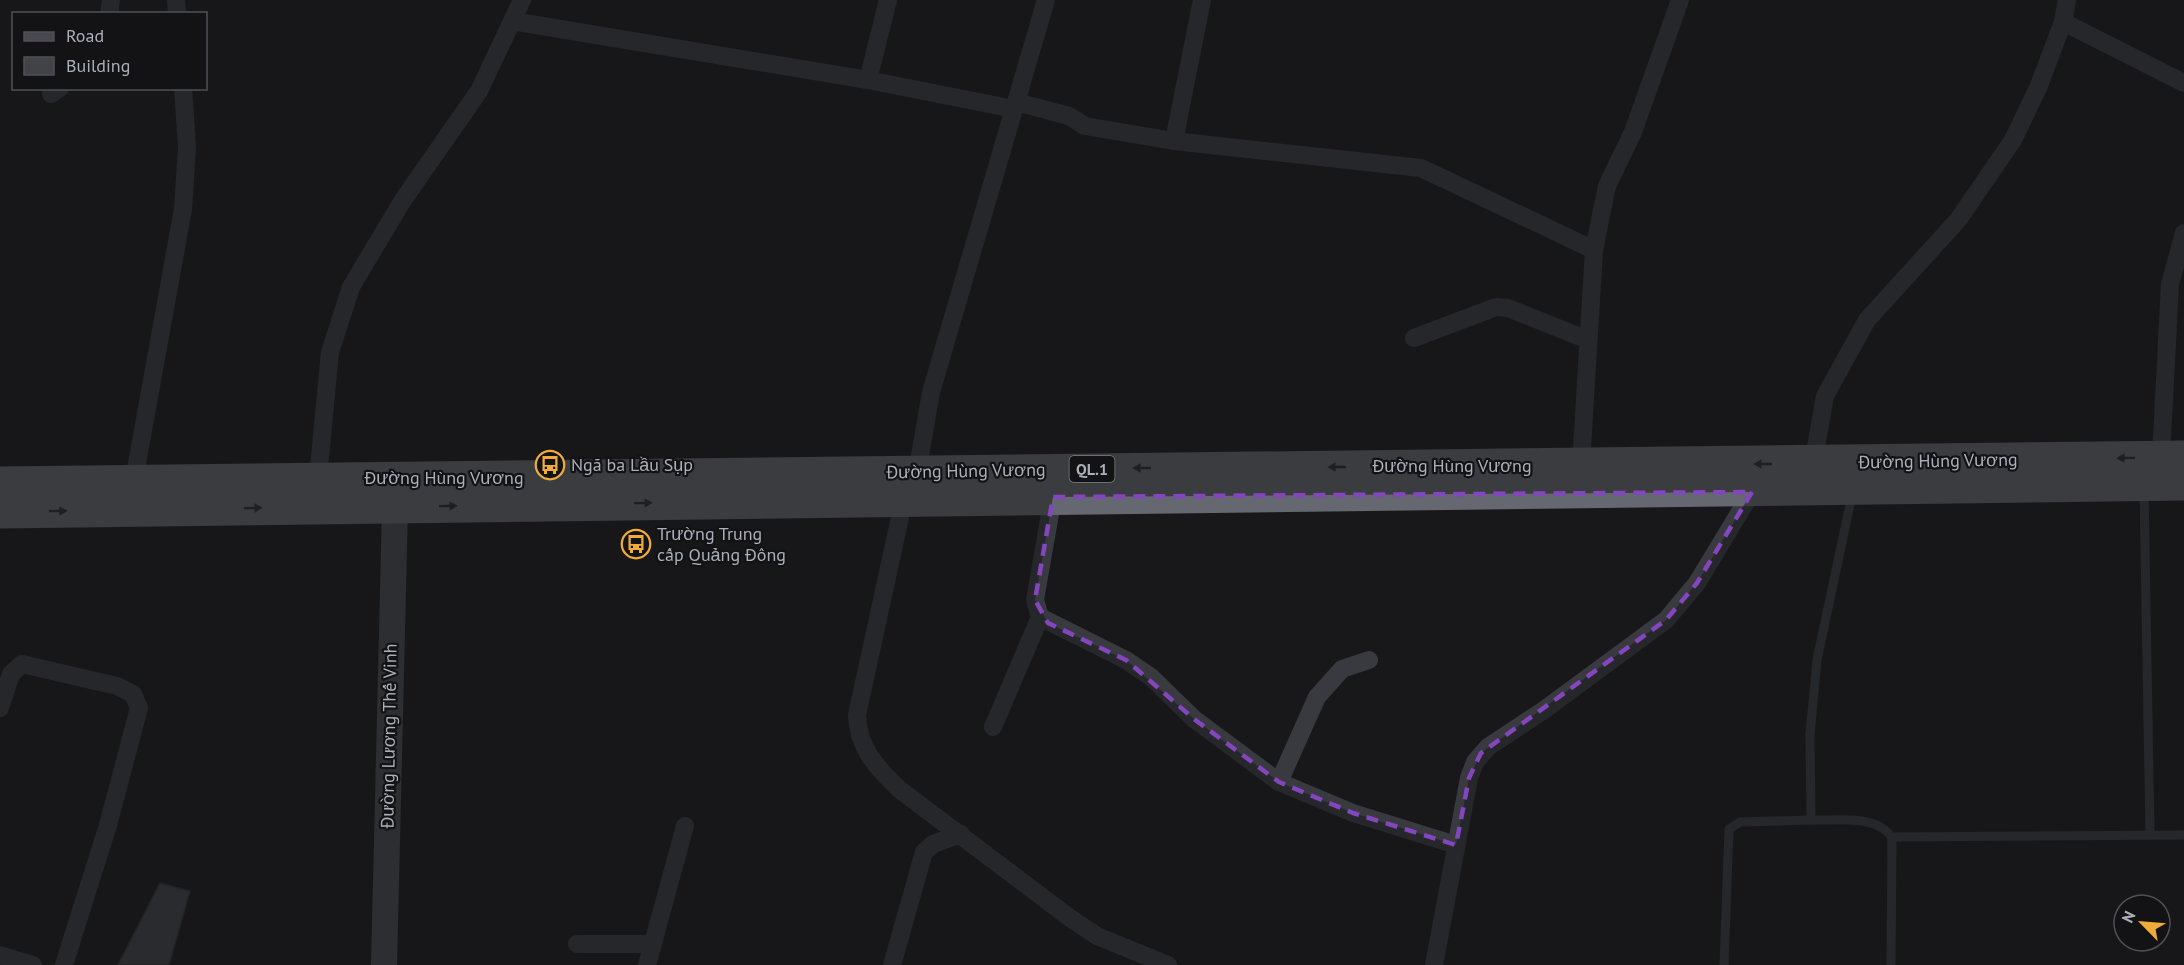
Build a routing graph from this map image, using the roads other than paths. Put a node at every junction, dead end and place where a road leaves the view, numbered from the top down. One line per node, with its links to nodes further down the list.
1 (522, 0): 7 (street)
2 (888, 0): 9 (street)
3 (1046, 0): 12 (street)
4 (1202, 0): 13 (street)
5 (1680, 0): 15 (street)
6 (2067, 0): 8 (street)
7 (512, 21): 9 (street); 21 (street)
8 (2063, 22): 10 (street); 19 (street)
9 (868, 80): 12 (street)
10 (2184, 83)
11 (183, 90): 22 (street)
12 (1015, 105): 13 (street); 26 (street)
13 (1174, 141): 15 (street)
14 (2184, 233): 18 (street)
15 (1594, 250): 17 (street)
16 (1414, 338): 17 (street)
17 (1588, 340): 20 (street)
18 (2173, 457): 19 (highway, Đường Hùng Vương / QL.1, one-way to 19)
19 (1813, 464): 20 (highway, Đường Hùng Vương / QL.1, one-way to 20)
20 (1581, 465): 26 (highway, Đường Hùng Vương / QL.1, one-way to 26)
21 (318, 478): 22 (highway, Đường Hùng Vương / QL.1); 26 (highway, Đường Hùng Vương / QL.1)
22 (134, 480): 23 (highway, Đường Hùng Vương / QL.1)
23 (0, 483)
24 (2184, 484): 25 (highway, Đường Hùng Vương / QL.1)
25 (2144, 485): 27 (highway, Đường Hùng Vương / QL.1); 40 (lane)
26 (911, 486): 29 (highway, Đường Hùng Vương / QL.1); 30 (highway, Đường Hùng Vương / QL.1, one-way to 26); 39 (street)
27 (1854, 489): 28 (highway, Đường Hùng Vương / QL.1); 37 (lane)
28 (1752, 492): 29 (highway, Đường Hùng Vương / QL.1); 43 (street)
29 (1053, 497): 32 (street)
30 (395, 507): 31 (highway, Đường Hùng Vương / QL.1, one-way to 30); 49 (street, Đường Lương Thế Vinh)
31 (0, 512)
32 (1040, 617): 35 (street); 36 (street)
33 (1369, 660): 36 (street)
34 (0, 708): 48 (street)
35 (993, 727)
36 (1279, 782): 43 (street)
37 (1812, 820): 42 (lane); 54 (lane)
38 (685, 826): 45 (street)
39 (962, 834): 51 (street); 52 (street)
40 (2150, 835): 41 (lane); 42 (lane)
41 (2184, 835)
42 (1892, 837): 55 (lane)
43 (1456, 845): 53 (street)
44 (577, 944): 45 (street)
45 (652, 944): 50 (street)
46 (0, 955): 47 (street)
47 (33, 965)
48 (64, 965)
49 (384, 965)
50 (647, 965)
51 (892, 965)
52 (1168, 965)
53 (1434, 965)
54 (1724, 965)
55 (1891, 965)

